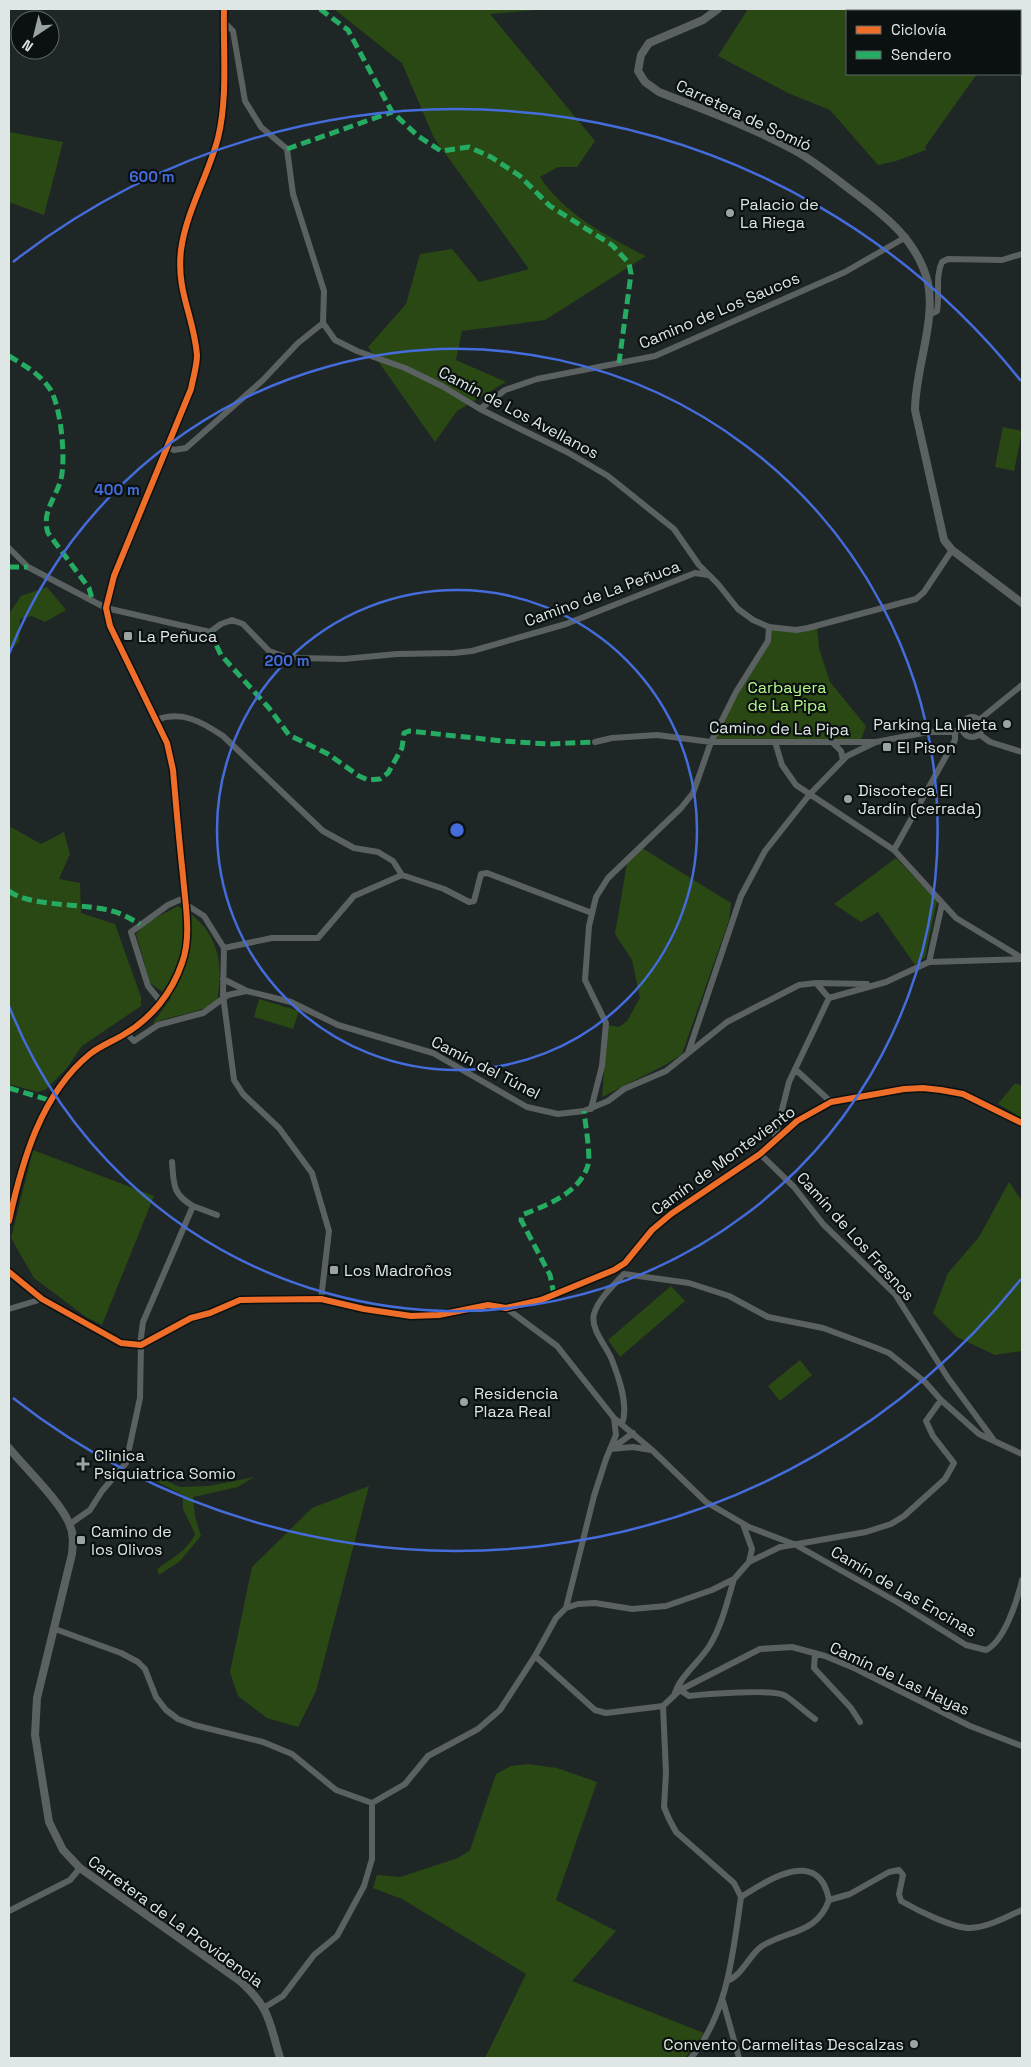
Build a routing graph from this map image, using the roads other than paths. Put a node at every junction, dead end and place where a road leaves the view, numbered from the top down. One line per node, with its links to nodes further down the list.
1 (224, 9): 3 (street)
2 (717, 9): 4 (street, Carretera de Somió)
3 (224, 22): 7 (street); 9 (street)
4 (906, 237): 6 (street, Carretera de Somió); 8 (street, Camino de Los Saucos)
5 (1022, 254): 6 (street)
6 (929, 314): 11 (street, Carretera de Somió)
7 (323, 323): 8 (street, Camín de Los Avellanos); 9 (street)
8 (480, 409): 12 (street, Camín de Los Avellanos)
9 (167, 447): 14 (street)
10 (9, 548): 14 (street, Camino de La Peñuca)
11 (952, 550): 13 (street, Carretera de Somió); 15 (street, Camín de Los Avellanos)
12 (708, 575): 14 (street, Camino de La Peñuca); 15 (street, Camín de Los Avellanos)
13 (1022, 603)
14 (106, 608): 17 (street)
15 (769, 626): 23 (street)
16 (1022, 685): 18 (street)
17 (156, 720): 31 (street); 32 (street)
18 (979, 720): 19 (street); 21 (street)
19 (962, 728): 20 (street, Camino de La Pipa); 21 (street)
20 (955, 732): 26 (street, Camino de La Pipa); 30 (street)
21 (979, 734): 27 (street)
22 (595, 742): 23 (street, Camino de La Pipa)
23 (711, 742): 24 (street, Camino de La Pipa); 34 (street)
24 (775, 742): 25 (street, Camino de La Pipa); 29 (street)
25 (832, 742): 26 (street, Camino de La Pipa); 28 (street)
26 (876, 742): 28 (street)
27 (1022, 752)
28 (843, 760): 29 (street)
29 (810, 794): 30 (street); 46 (street)
30 (894, 850): 33 (street)
31 (402, 875): 34 (street); 35 (street)
32 (185, 901): 35 (street); 44 (street); 44 (street)
33 (942, 904): 36 (street); 37 (street)
34 (592, 913): 49 (street)
35 (224, 948): 38 (street)
36 (1022, 958): 37 (street)
37 (929, 962): 40 (street)
38 (224, 979): 41 (street, Camín del Túnel); 42 (street)
39 (816, 983): 40 (street, Camín del Túnel); 43 (street); 46 (street, Camín del Túnel)
40 (873, 984): 43 (street)
41 (247, 991): 42 (street); 49 (street, Camín del Túnel)
42 (223, 998): 45 (street); 58 (street)
43 (829, 998): 47 (street)
44 (161, 1002): 45 (street)
45 (126, 1033): 56 (street)
46 (688, 1055): 49 (street, Camín del Túnel)
47 (795, 1069): 48 (street); 51 (street)
48 (831, 1102): 50 (street, Camín de Monteviento); 51 (street, Camín de Monteviento)
49 (591, 1109)
50 (1022, 1124)
51 (773, 1142): 52 (street, Camín de Monteviento)
52 (760, 1154): 60 (street, Camín de Monteviento); 67 (street, Camín de Los Fresnos)
53 (172, 1162): 54 (street)
54 (193, 1206): 55 (street); 62 (street)
55 (217, 1215)
56 (9, 1221)
57 (9, 1272): 59 (street)
58 (321, 1298): 60 (street, Camín de Monteviento); 62 (street, Camín de Monteviento)
59 (42, 1299): 61 (street); 62 (street)
60 (506, 1308): 64 (street, Camín de Las Encinas)
61 (9, 1309)
62 (140, 1345): 72 (street)
63 (941, 1400): 65 (street); 67 (street); 74 (street)
64 (614, 1418): 65 (street, Camín de Las Encinas); 69 (street)
65 (622, 1424): 66 (street, Camín de Las Encinas)
66 (633, 1433): 69 (street); 70 (street, Camín de Las Encinas)
67 (993, 1440): 71 (street)
68 (9, 1448): 72 (street, Carretera de La Providencia)
69 (610, 1449): 70 (street); 78 (street)
70 (652, 1450): 73 (street, Camín de Las Encinas)
71 (1022, 1454)
72 (70, 1524): 79 (street, Carretera de La Providencia)
73 (743, 1524): 74 (street, Camín de Las Encinas); 75 (street)
74 (796, 1545): 75 (street); 77 (street, Camín de Las Encinas)
75 (749, 1562): 76 (street)
76 (734, 1579): 78 (street); 83 (street)
77 (1022, 1580)
78 (566, 1608): 81 (street)
79 (55, 1629): 88 (street); 89 (street, Carretera de La Providencia)
80 (815, 1653): 82 (street, Camín de Las Hayas); 86 (street); 87 (street, Camín de Las Hayas)
81 (535, 1656): 84 (street); 88 (street)
82 (680, 1690): 83 (street, Camín de Las Hayas); 85 (street)
83 (674, 1696): 84 (street, Camín de Las Hayas)
84 (663, 1706): 90 (street)
85 (815, 1719)
86 (860, 1722)
87 (1022, 1746)
88 (372, 1803): 96 (street)
89 (80, 1868): 93 (street); 96 (street, Carretera de La Providencia)
90 (741, 1897): 91 (street); 94 (street)
91 (829, 1900): 92 (street); 94 (street)
92 (1022, 1910)
93 (9, 1911)
94 (727, 1981): 95 (street)
95 (723, 2002): 98 (street); 99 (street)
96 (265, 2007): 97 (street, Carretera de La Providencia)
97 (280, 2058)
98 (692, 2058)
99 (738, 2058)

